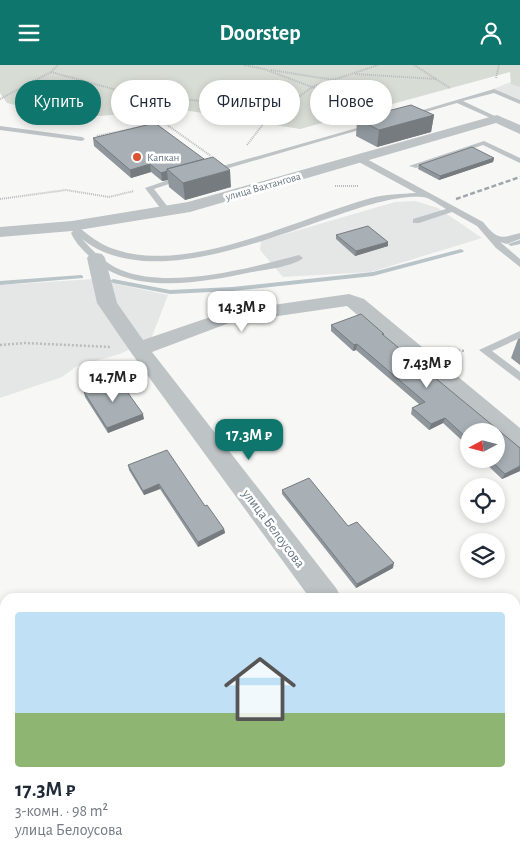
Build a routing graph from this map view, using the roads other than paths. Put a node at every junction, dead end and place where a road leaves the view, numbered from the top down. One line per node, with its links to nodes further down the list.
1 (457, 101): 2 (lane); 3 (lane); 4 (lane)
2 (520, 102)
3 (404, 117)
4 (497, 119): 7 (street); 9 (street, улица Вахтангова)
5 (375, 125): 12 (lane)
6 (0, 128): 8 (lane)
7 (520, 130)
8 (82, 139)
9 (360, 159): 14 (lane); 16 (street, улица Вахтангова)
10 (520, 161): 11 (lane)
11 (413, 166)
12 (197, 175)
13 (187, 177): 16 (lane)
14 (426, 194): 15 (lane); 18 (lane)
15 (453, 209): 17 (lane); 21 (lane)
16 (167, 211): 18 (street, улица Вахтангова)
17 (416, 221)
18 (72, 226): 19 (street, улица Вахтангова); 22 (lane)
19 (0, 232)
20 (520, 236): 21 (lane)
21 (491, 237): 24 (lane)
22 (96, 258): 23 (lane); 26 (street, улица Белоусова)
23 (299, 258)
24 (520, 264)
25 (520, 334): 27 (lane)
26 (139, 349): 28 (street); 29 (street, улица Белоусова)
27 (520, 377)
28 (520, 441)
29 (323, 593)

